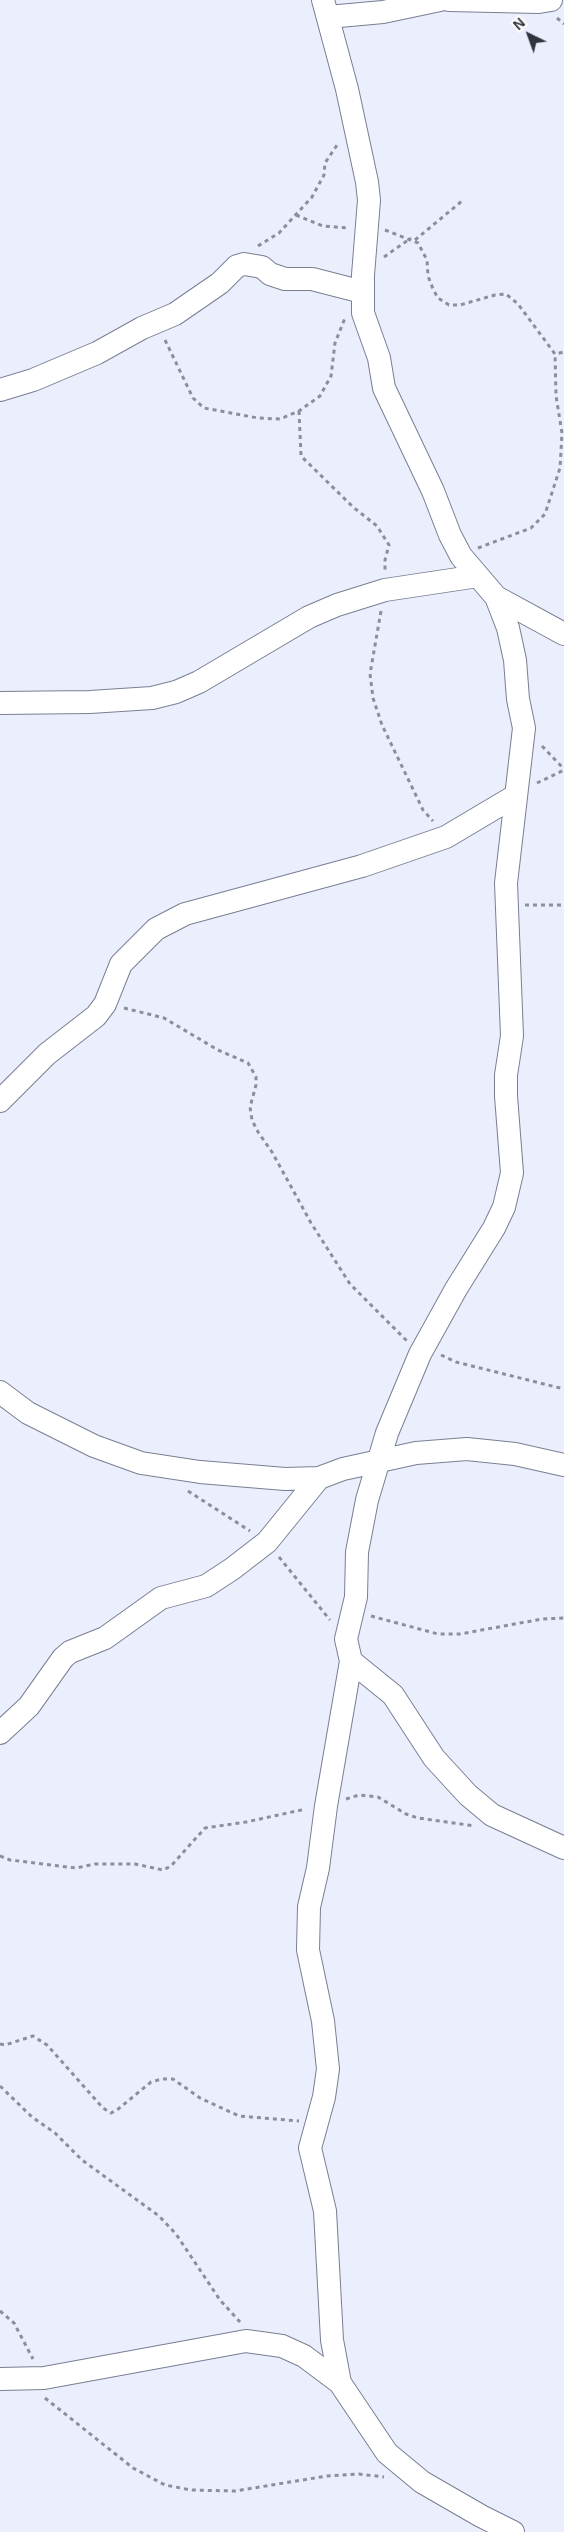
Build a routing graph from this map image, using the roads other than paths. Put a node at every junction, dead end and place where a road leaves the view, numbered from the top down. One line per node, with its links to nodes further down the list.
1 (440, 0): 4 (street)
2 (449, 0): 3 (street)
3 (551, 0)
4 (326, 8): 5 (street)
5 (359, 292): 6 (street); 7 (street)
6 (0, 390)
7 (478, 576): 8 (street); 10 (street)
8 (496, 597): 9 (street); 11 (street)
9 (564, 634)
10 (0, 703)
11 (516, 796): 12 (street); 14 (street)
12 (0, 1100)
13 (0, 1392): 16 (street)
14 (377, 1463): 15 (street); 16 (street); 17 (street)
15 (564, 1465)
16 (320, 1478): 18 (street)
17 (351, 1662): 19 (street); 21 (street)
18 (0, 1733)
19 (564, 1848)
20 (9, 2379): 21 (street)
21 (340, 2383): 22 (street)
22 (513, 2532)

